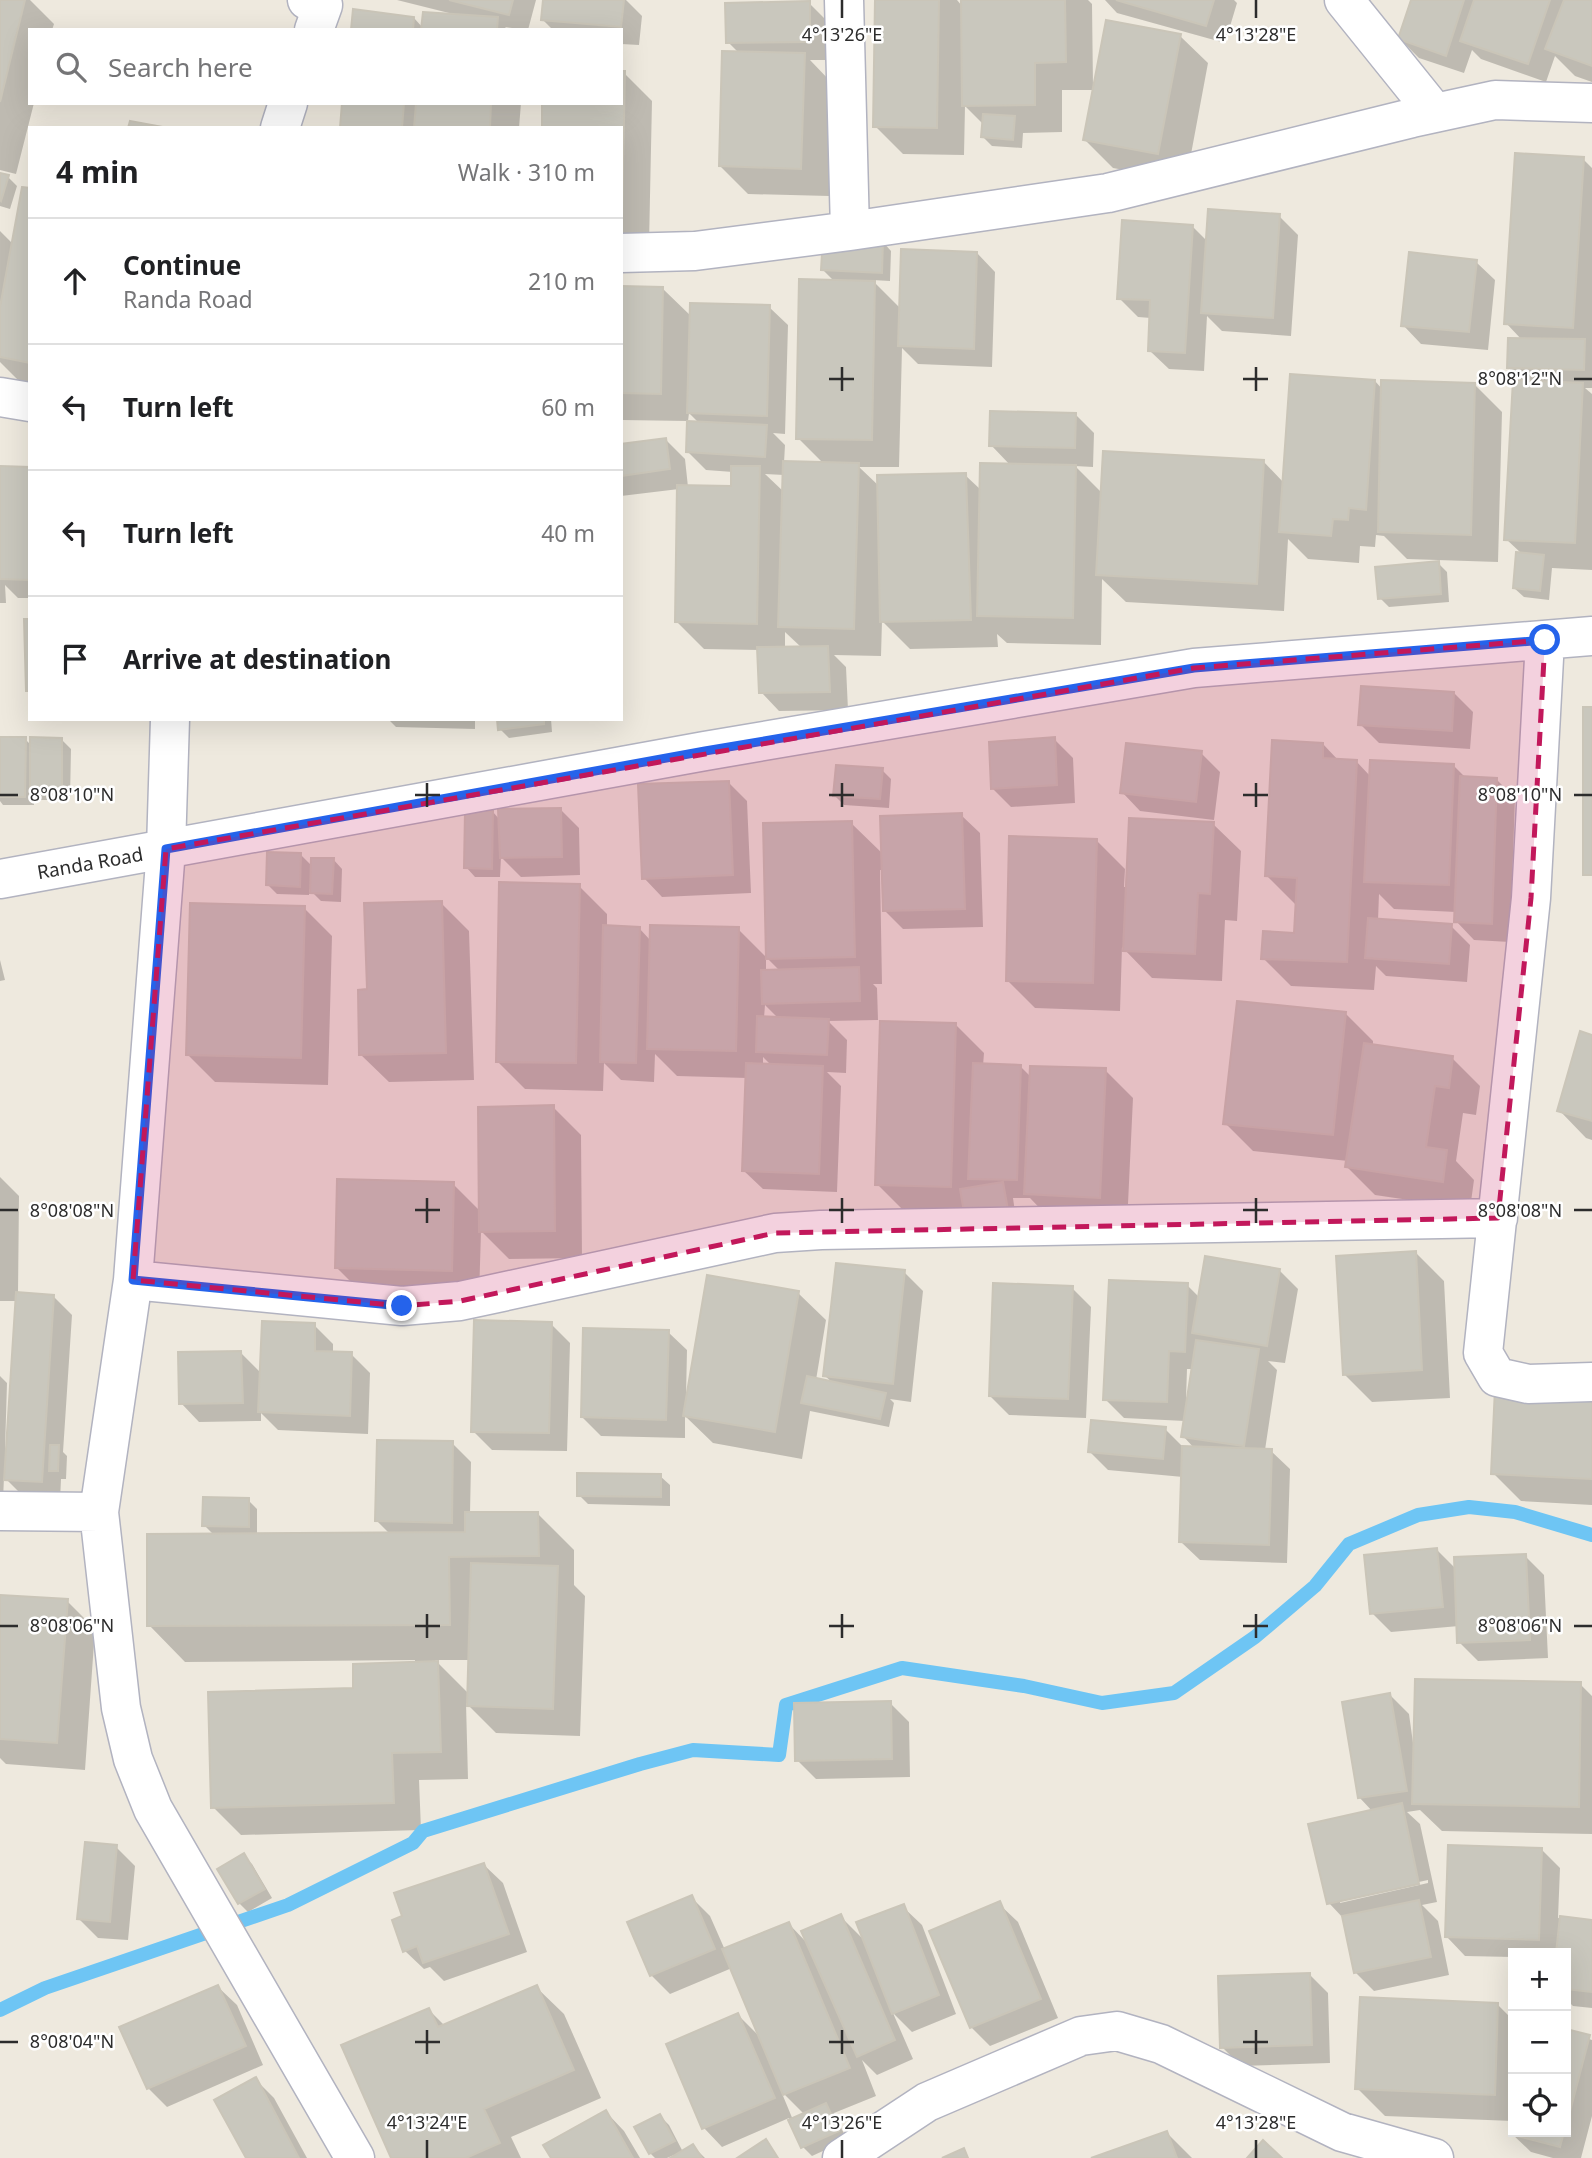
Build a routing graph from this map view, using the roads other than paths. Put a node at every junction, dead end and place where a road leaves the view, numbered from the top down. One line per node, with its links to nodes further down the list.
1 (844, 0): 7 (street)
2 (1344, 0): 5 (street)
3 (1592, 103): 5 (street)
4 (287, 105): 6 (street)
5 (1435, 113): 7 (street)
6 (281, 126)
7 (850, 232): 8 (street)
8 (623, 253)
9 (0, 397): 10 (street)
10 (28, 402)
11 (1592, 636): 12 (street, Randa Road)
12 (1545, 640): 14 (street, Randa Road); 16 (street)
13 (170, 721): 14 (street)
14 (166, 849): 15 (street, Randa Road); 17 (street)
15 (0, 879)
16 (1499, 1218): 17 (street); 18 (street)
17 (133, 1280): 20 (street)
18 (1592, 1382)
19 (0, 1511): 20 (street)
20 (99, 1512): 22 (street)
21 (1339, 2145): 23 (street); 24 (street)
22 (355, 2158)
23 (842, 2158)
24 (1434, 2158)

